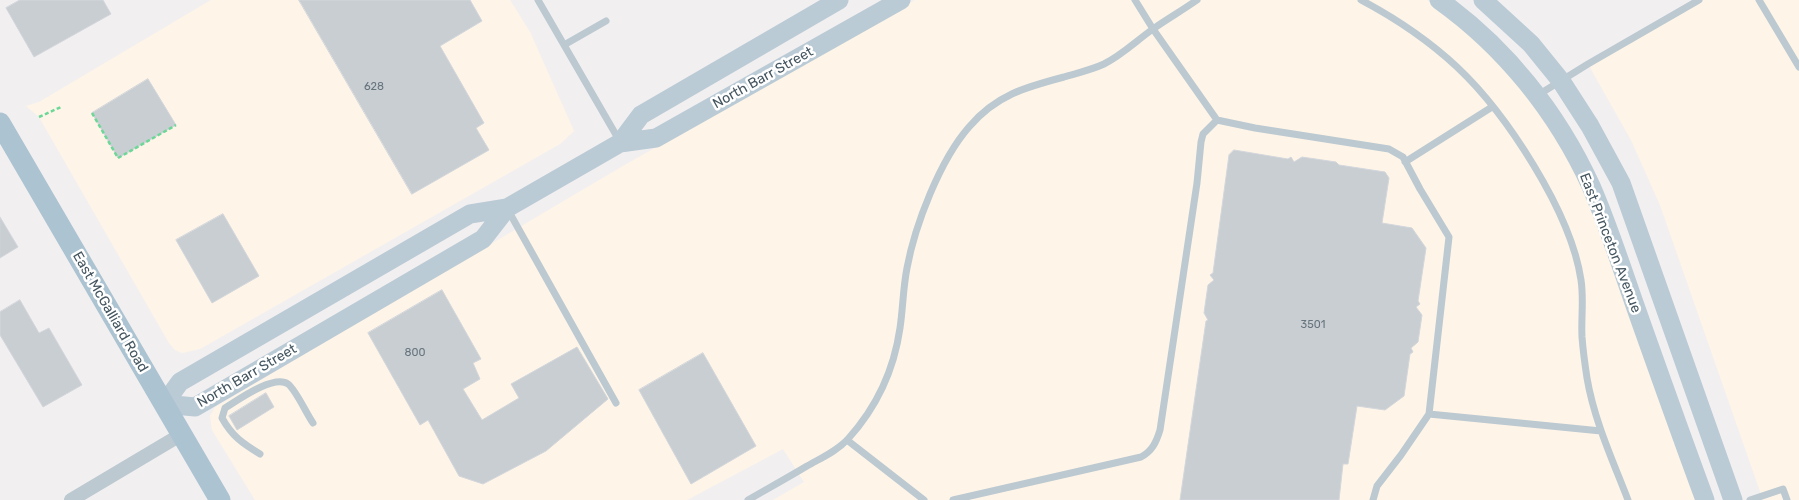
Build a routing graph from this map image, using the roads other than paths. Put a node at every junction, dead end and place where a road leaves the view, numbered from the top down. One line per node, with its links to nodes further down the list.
1 (538, 0): 13 (lane)
2 (839, 0): 20 (street, North Barr Street)
3 (902, 0): 20 (street, North Barr Street)
4 (1135, 0): 12 (lane)
5 (1197, 0): 12 (lane)
6 (1360, 0): 17 (lane)
7 (1439, 0): 16 (street, East Princeton Avenue)
8 (1483, 0): 15 (street, East Princeton Avenue)
9 (1699, 0): 15 (lane)
10 (1759, 0): 14 (lane)
11 (606, 21): 13 (lane)
12 (1152, 29): 18 (lane); 29 (lane)
13 (564, 45): 20 (lane)
14 (1799, 67)
15 (1561, 81): 16 (lane); 39 (street, East Princeton Avenue)
16 (1538, 95): 38 (street, East Princeton Avenue)
17 (1492, 107): 21 (lane); 27 (lane)
18 (1217, 120): 21 (lane); 35 (lane)
19 (0, 123): 24 (main road, East McGalliard Road)
20 (620, 143): 22 (street, North Barr Street)
21 (1405, 162): 25 (lane)
22 (507, 208): 23 (lane); 24 (street, North Barr Street); 24 (street, North Barr Street)
23 (616, 403)
24 (164, 404): 28 (main road, East McGalliard Road)
25 (1429, 414): 27 (lane); 36 (lane)
26 (313, 423): 30 (lane)
27 (1602, 431): 37 (lane)
28 (182, 434): 31 (street); 32 (main road, East McGalliard Road)
29 (847, 440): 33 (lane); 34 (lane)
30 (260, 454)
31 (71, 500)
32 (220, 500)
33 (748, 500)
34 (924, 500)
35 (953, 500)
36 (1373, 500)
37 (1628, 500)
38 (1705, 500)
39 (1733, 500)
40 (1750, 500): 41 (lane)
41 (1786, 500)

